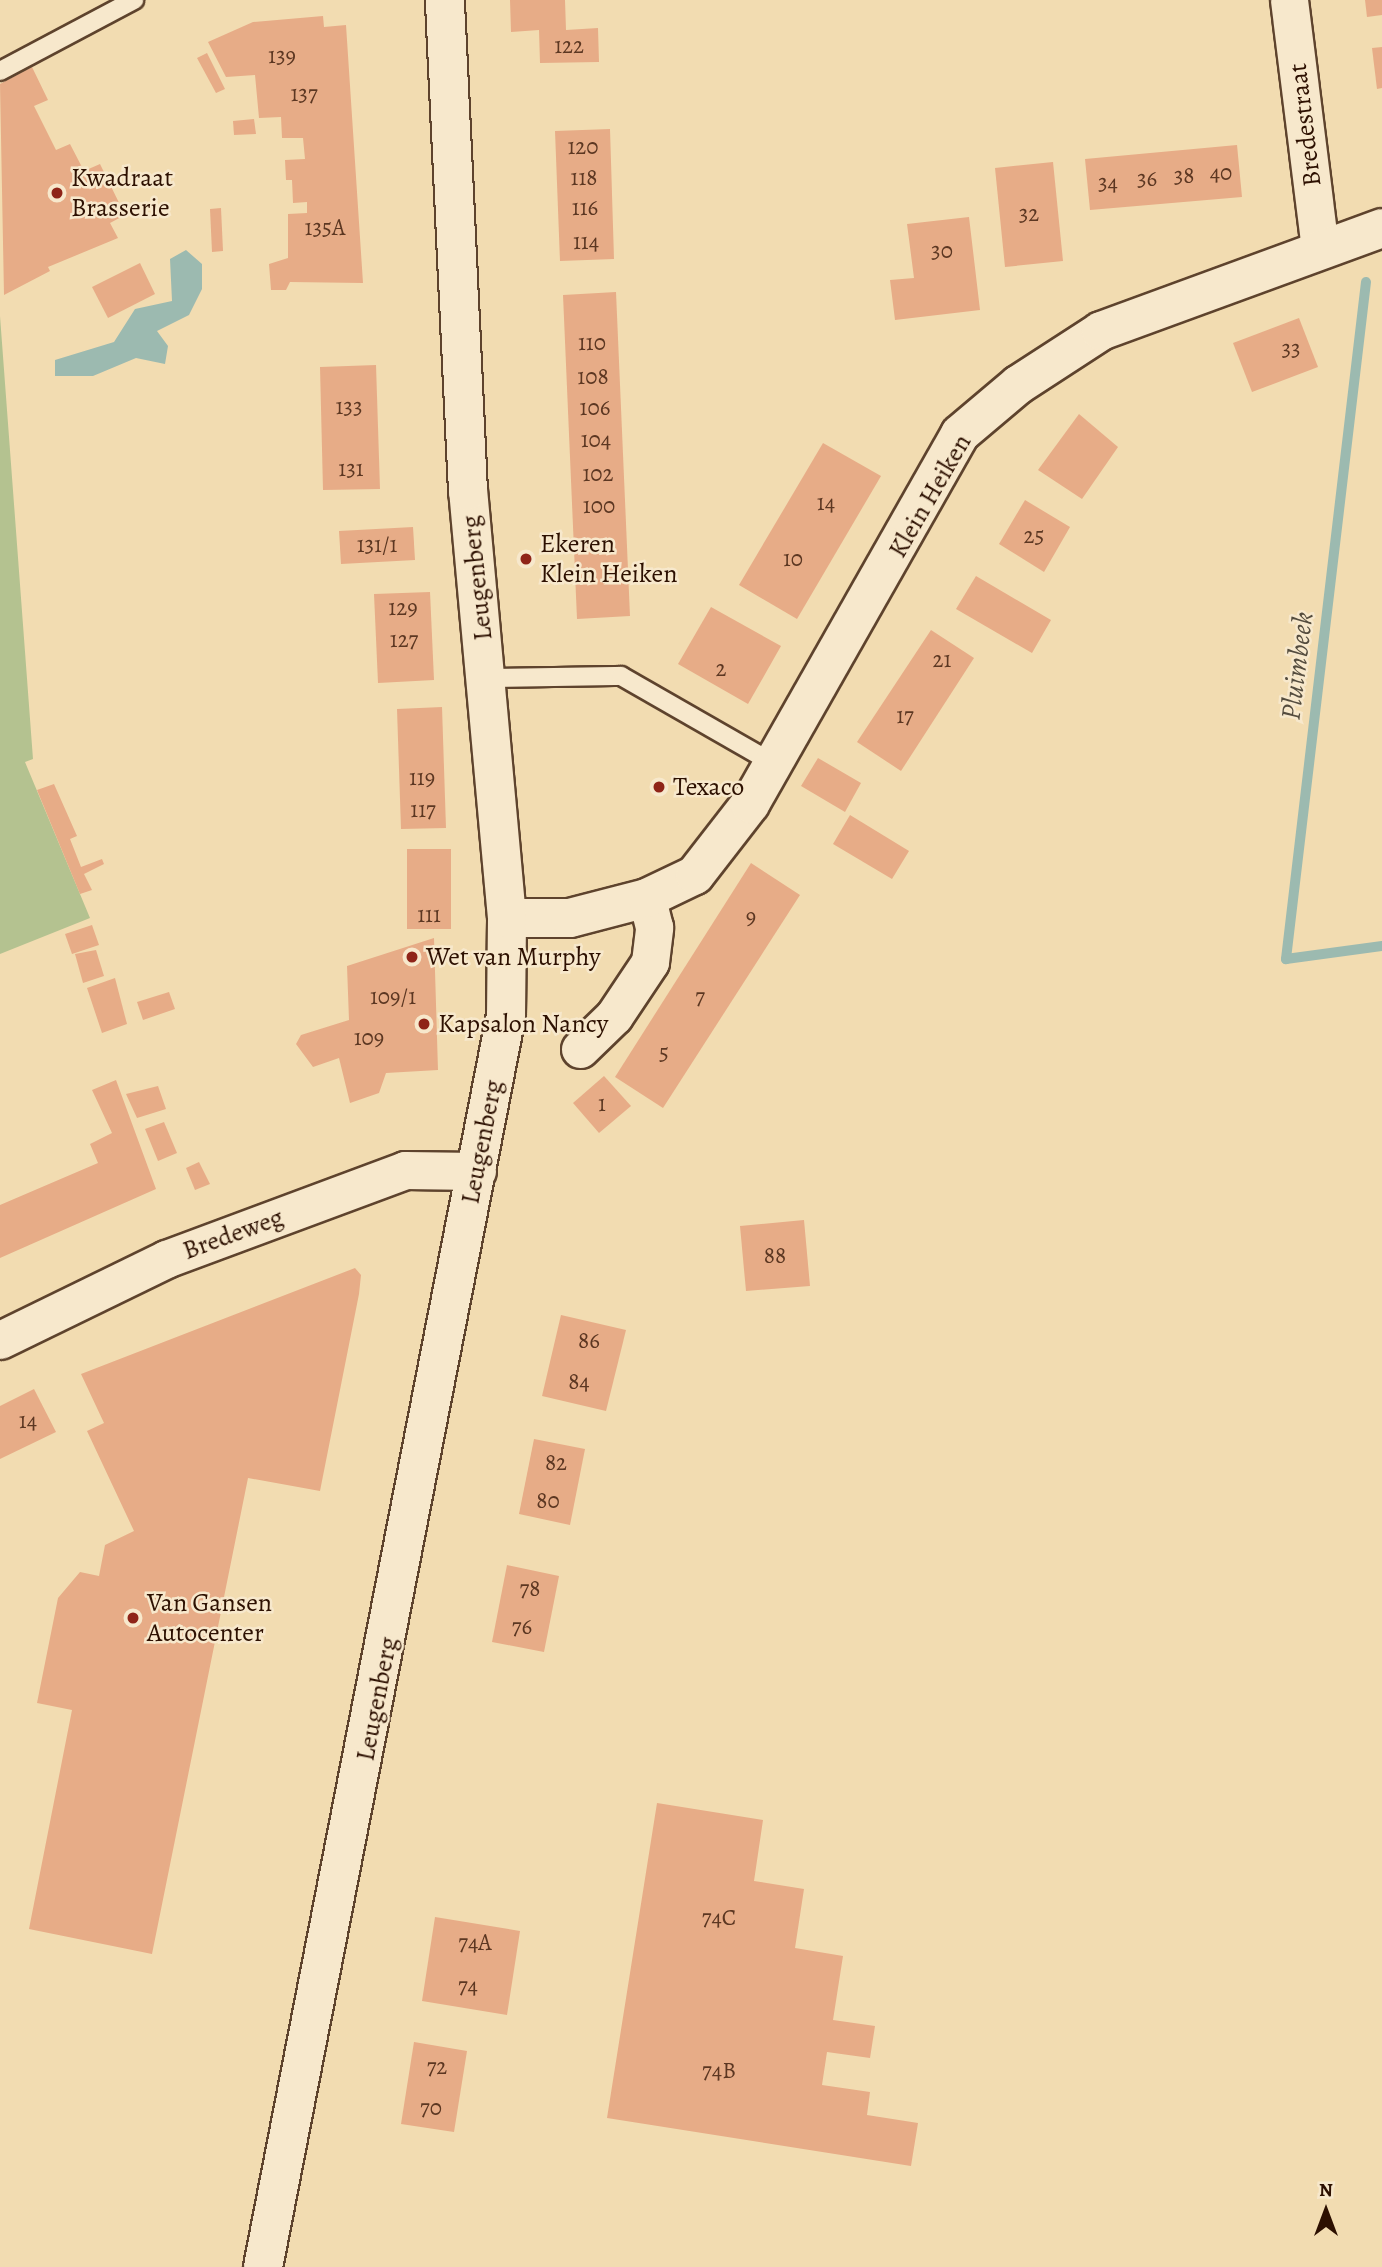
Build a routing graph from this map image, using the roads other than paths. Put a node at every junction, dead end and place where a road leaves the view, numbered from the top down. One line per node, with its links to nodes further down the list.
1 (134, 0): 4 (lane)
2 (445, 0): 7 (main road, Leugenberg)
3 (1289, 0): 6 (street, Bredestraat)
4 (0, 71)
5 (1382, 228): 6 (main road, Klein Heiken)
6 (1320, 249): 8 (main road, Klein Heiken)
7 (487, 678): 8 (lane); 10 (main road, Leugenberg)
8 (773, 763): 9 (main road, Klein Heiken)
9 (647, 898): 10 (main road, Klein Heiken); 11 (street)
10 (507, 918): 12 (main road, Leugenberg)
11 (580, 1049)
12 (477, 1171): 13 (street, Bredeweg); 14 (main road, Leugenberg)
13 (0, 1340)
14 (263, 2267)

